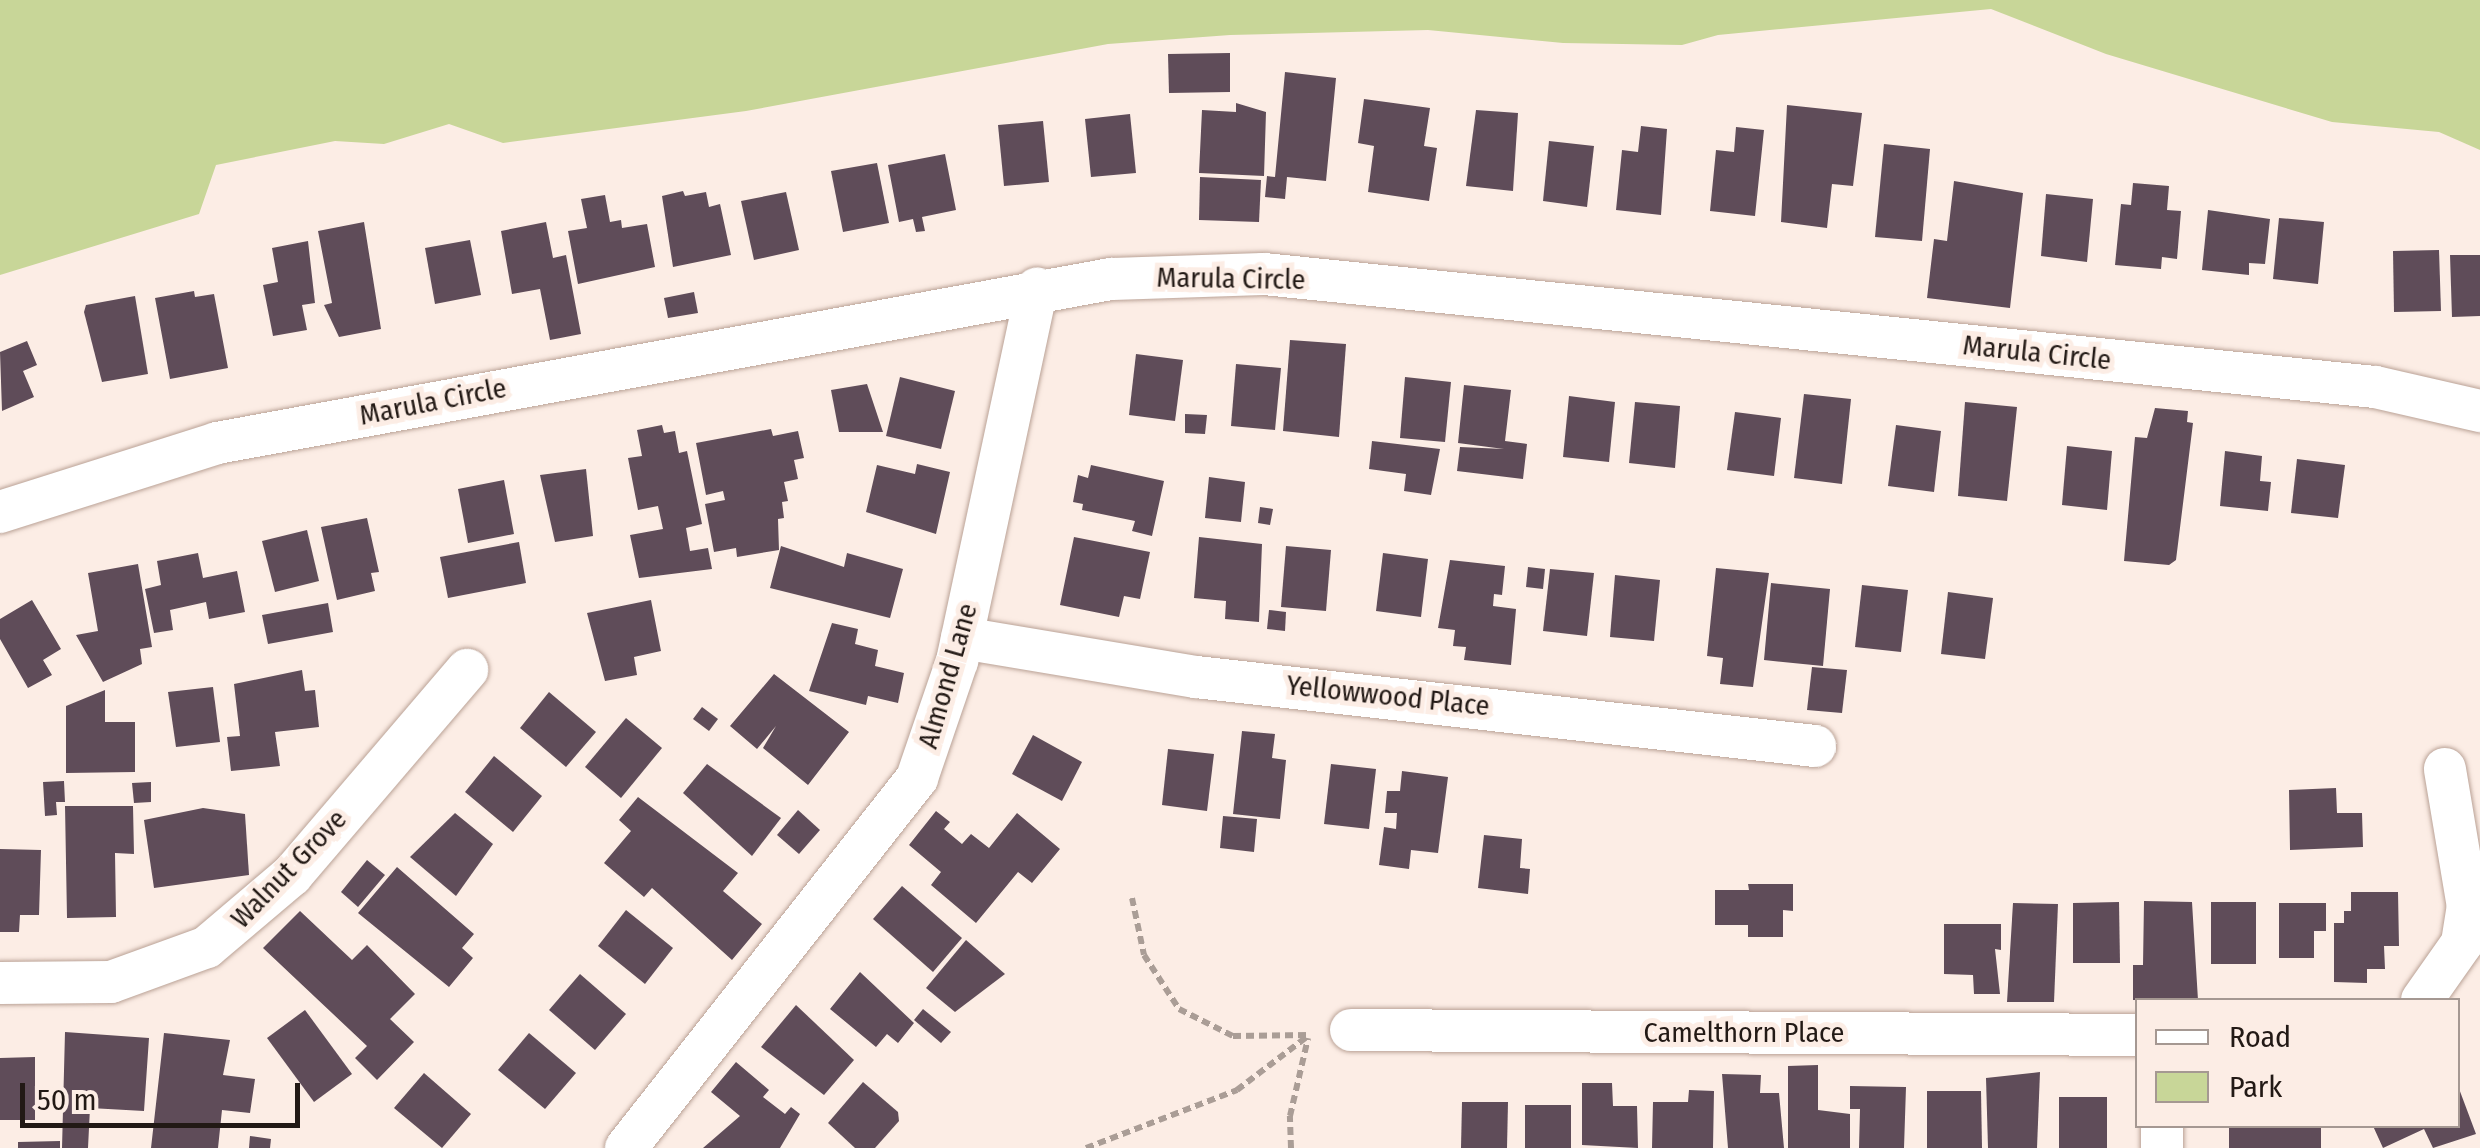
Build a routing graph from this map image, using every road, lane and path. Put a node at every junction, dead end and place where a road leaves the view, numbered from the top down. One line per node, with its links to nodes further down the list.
1 (1037, 288): 2 (street, Marula Circle); 3 (street, Marula Circle); 4 (street, Almond Lane)
2 (2480, 412)
3 (0, 512)
4 (962, 638): 6 (street, Yellowwood Place); 13 (street, Almond Lane)
5 (467, 670): 9 (street, Walnut Grove)
6 (1815, 746)
7 (2445, 769): 10 (street)
8 (1132, 898): 14 (path)
9 (0, 983)
10 (2423, 998)
11 (1351, 1030): 12 (street, Camelthorn Place)
12 (2135, 1035)
13 (626, 1148)
14 (1086, 1148)

